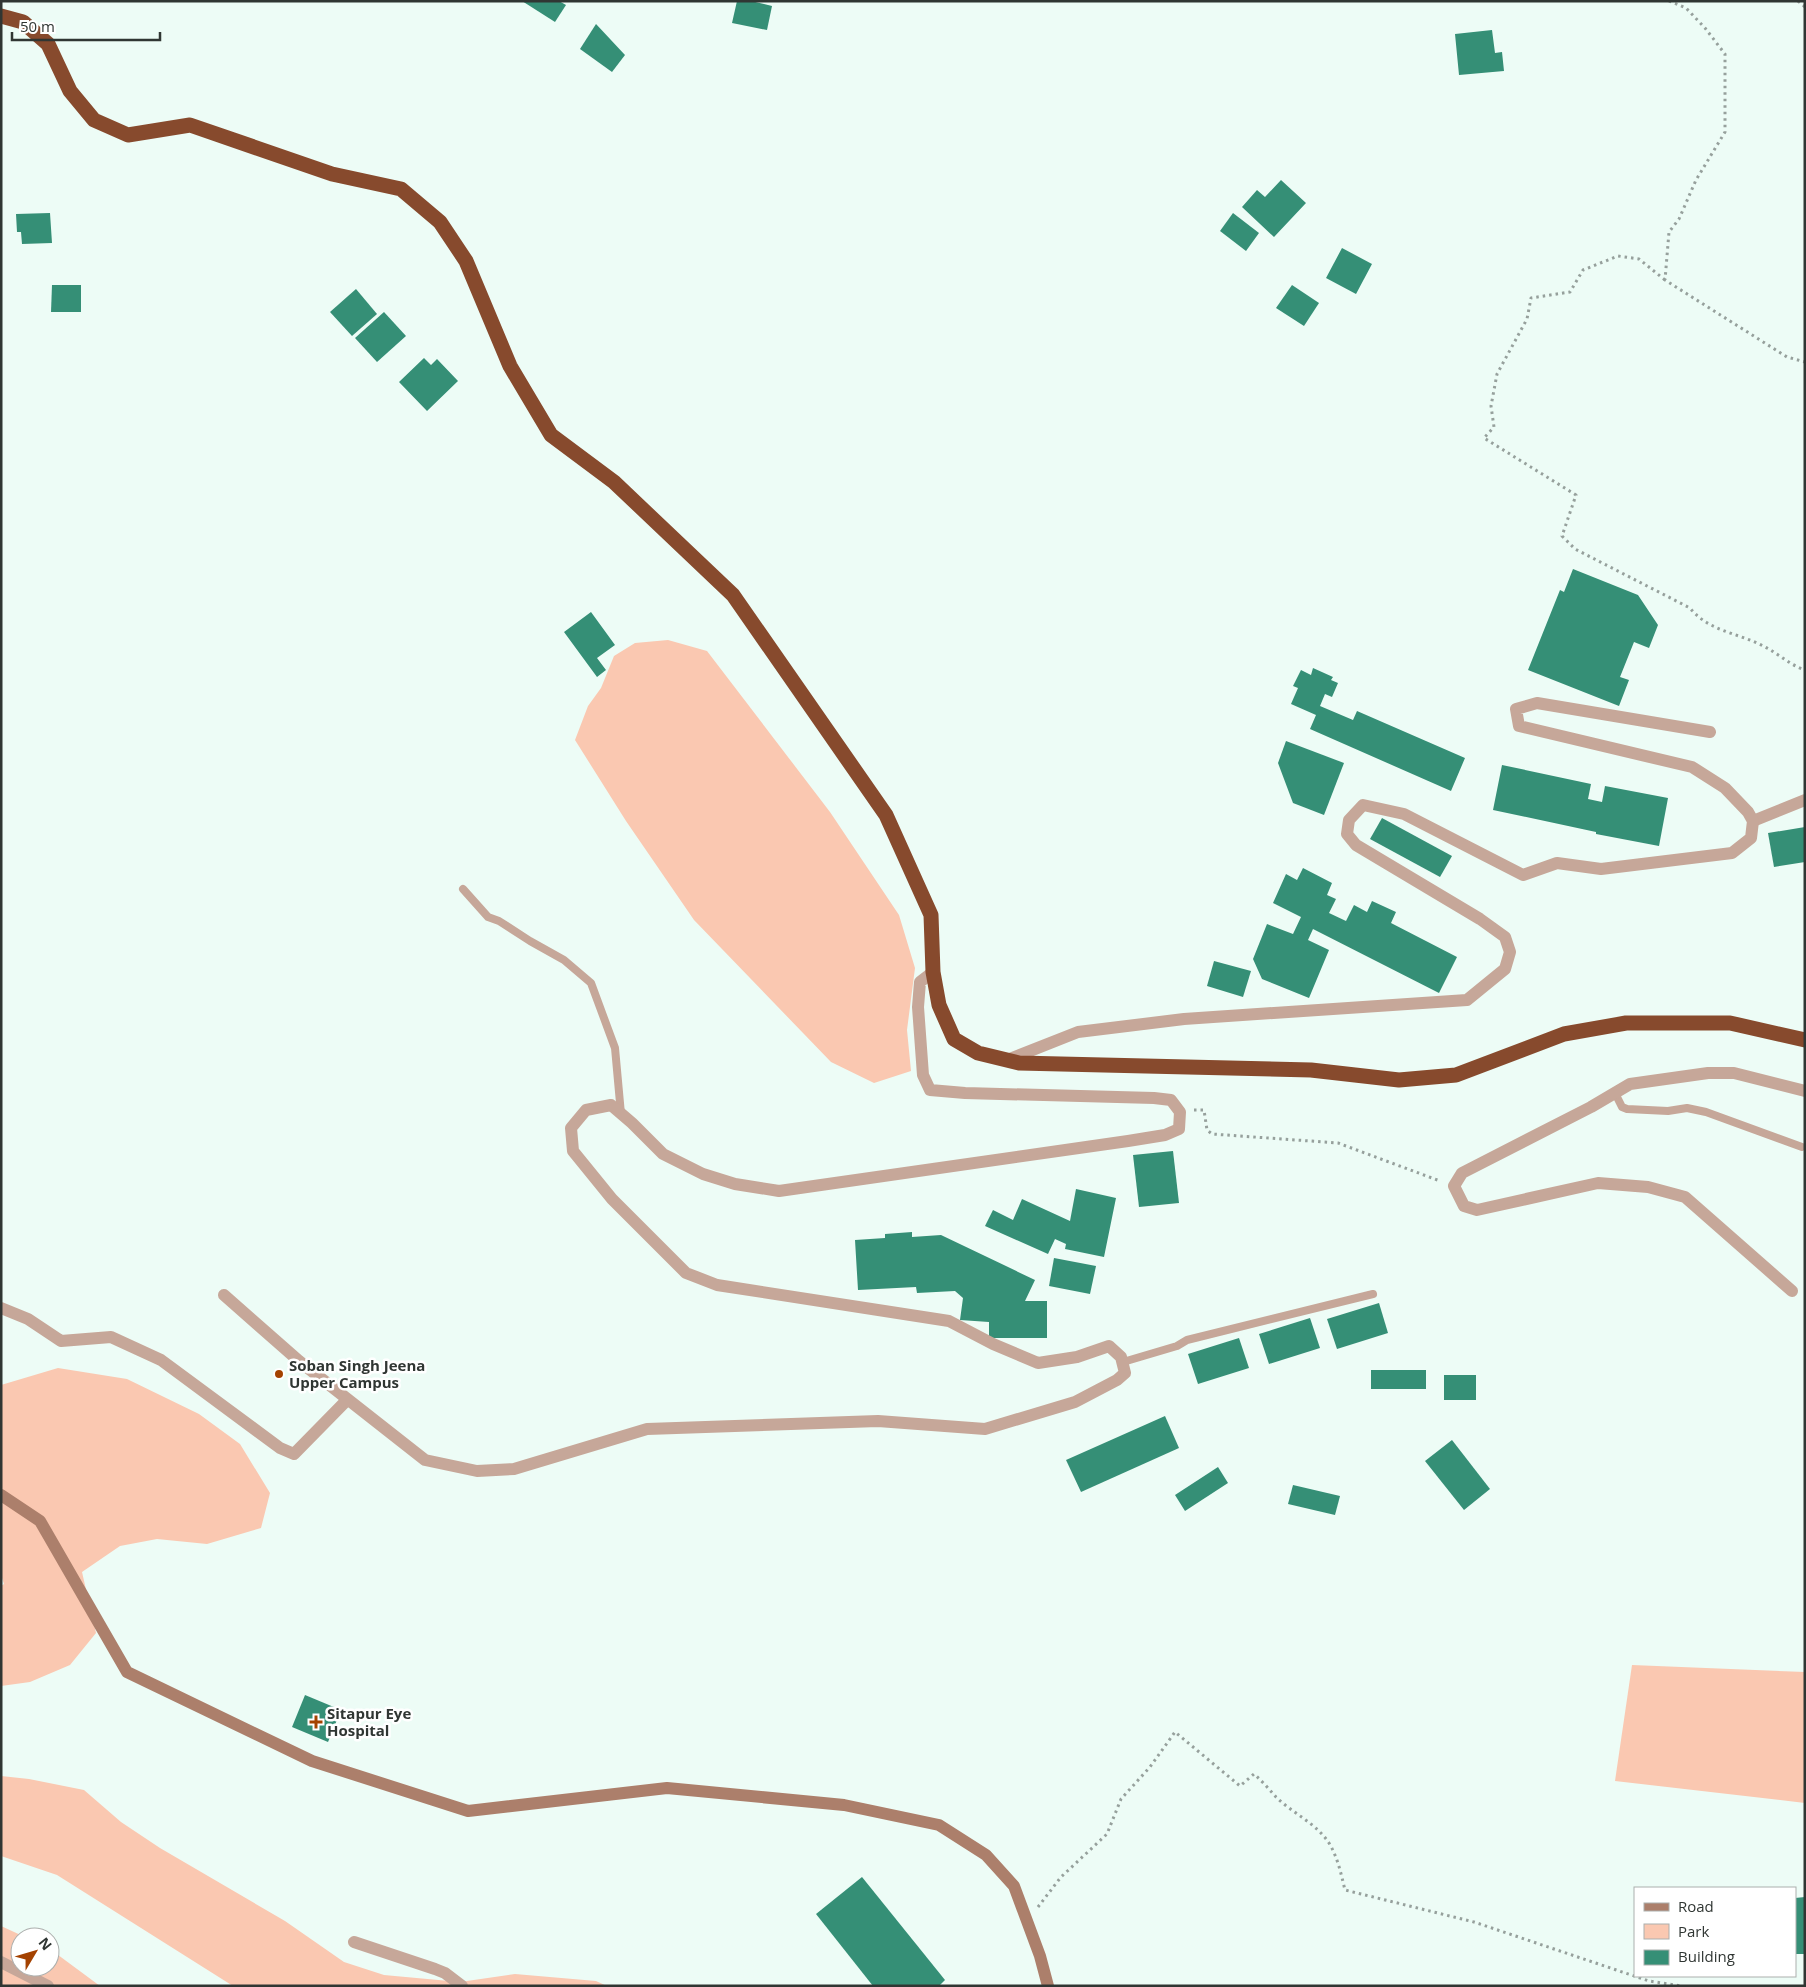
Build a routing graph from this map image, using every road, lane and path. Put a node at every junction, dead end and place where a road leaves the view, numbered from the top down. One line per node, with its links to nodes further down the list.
1 (1669, 1): 5 (path)
2 (1798, 1): 3 (path)
3 (1805, 7)
4 (1, 16): 12 (highway)
5 (1665, 280): 6 (path); 7 (path)
6 (1805, 362)
7 (1805, 670)
8 (1710, 732): 10 (street)
9 (1805, 800): 10 (street)
10 (1753, 821): 14 (street)
11 (463, 889): 18 (lane)
12 (933, 972): 14 (highway); 17 (street)
13 (1805, 1040): 14 (highway)
14 (1007, 1060)
15 (1805, 1091): 16 (street)
16 (1615, 1093): 19 (lane); 20 (street)
17 (1180, 1112): 18 (street); 20 (path)
18 (621, 1114): 25 (street)
19 (1802, 1147)
20 (1454, 1186): 21 (street)
21 (1792, 1291)
22 (1372, 1294): 25 (lane)
23 (224, 1295): 26 (street)
24 (1, 1308): 26 (street)
25 (1122, 1362): 26 (street)
26 (347, 1400)
27 (1, 1495): 28 (main road)
28 (1027, 1921): 31 (path); 35 (main road)
29 (354, 1942): 34 (street)
30 (1, 1962): 33 (street)
31 (1634, 1975)
32 (1640, 1977): 36 (path)
33 (48, 1986)
34 (462, 1986)
35 (1048, 1986)
36 (1681, 1986)

